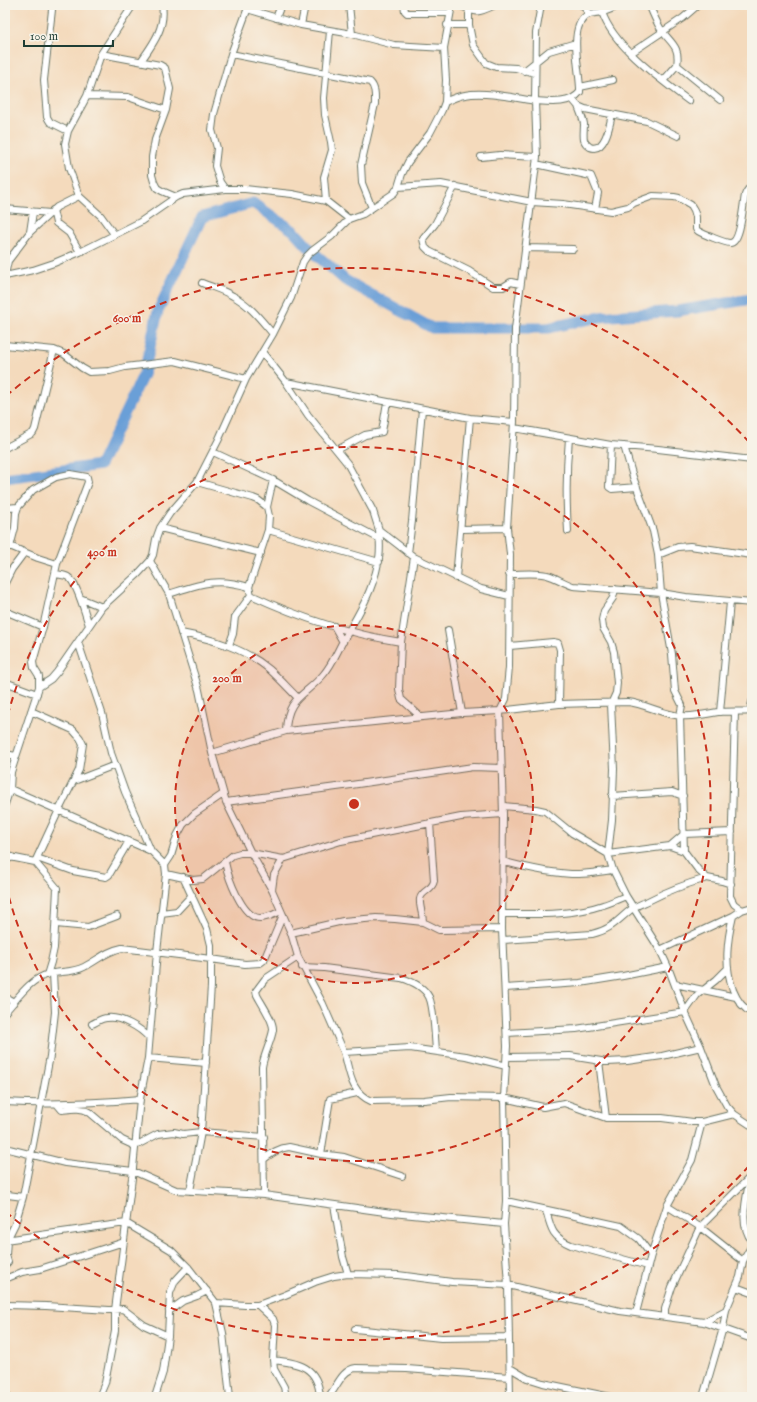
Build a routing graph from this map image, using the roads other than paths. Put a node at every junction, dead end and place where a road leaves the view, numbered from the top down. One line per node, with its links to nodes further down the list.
1 (50, 5): 51 (street)
2 (133, 5): 31 (street)
3 (162, 5): 33 (street)
4 (281, 5): 21 (street)
5 (305, 5): 22 (street)
6 (349, 5): 27 (street)
7 (404, 5): 19 (street)
8 (452, 5): 19 (street)
9 (459, 5): 17 (street)
10 (495, 5): 17 (street)
11 (541, 5): 34 (street)
12 (582, 5): 20 (street)
13 (649, 5): 26 (street)
14 (698, 5): 26 (street)
15 (617, 6): 18 (street)
16 (248, 7): 21 (street); 32 (street)
17 (470, 10): 24 (street)
18 (602, 12): 20 (street); 30 (street)
19 (450, 13): 23 (street)
20 (590, 14): 28 (street)
21 (276, 18): 22 (street)
22 (301, 25): 25 (street)
23 (447, 25): 24 (street); 29 (street)
24 (469, 25): 36 (street)
25 (330, 31): 27 (street); 37 (street)
26 (662, 31): 30 (street); 35 (street)
27 (352, 34): 29 (street)
28 (576, 43): 34 (street); 41 (street)
29 (444, 48): 47 (street)
30 (631, 53): 40 (street)
31 (101, 54): 33 (street); 42 (street)
32 (232, 54): 37 (street); 59 (street)
33 (141, 61): 49 (street)
34 (536, 62): 36 (street); 38 (street)
35 (677, 65): 40 (street); 44 (street)
36 (524, 71): 38 (street)
37 (326, 72): 62 (street); 64 (street)
38 (535, 73): 45 (street)
39 (613, 80): 41 (street)
40 (663, 82): 46 (street)
41 (580, 87): 43 (street)
42 (87, 96): 49 (street); 51 (street)
43 (572, 99): 45 (street); 48 (street)
44 (720, 100)
45 (534, 101): 47 (street); 54 (street)
46 (689, 101)
47 (445, 102): 58 (street)
48 (578, 106): 50 (street); 50 (street)
49 (166, 110): 61 (street)
50 (612, 114): 52 (street)
51 (68, 131): 60 (street)
52 (678, 136)
53 (481, 157): 54 (street)
54 (536, 157): 55 (street)
55 (536, 164): 63 (street); 66 (street)
56 (752, 185): 66 (street)
57 (455, 186): 58 (street); 63 (street); 77 (street)
58 (398, 187): 64 (street)
59 (225, 189): 61 (street); 62 (street)
60 (79, 196): 68 (street); 71 (street)
61 (176, 197): 71 (street)
62 (326, 201): 69 (street)
63 (532, 202): 66 (street); 72 (street)
64 (372, 208): 69 (street)
65 (5, 209): 67 (street)
66 (595, 209)
67 (33, 212): 68 (street); 70 (street)
68 (51, 212): 70 (street); 74 (street)
69 (349, 219): 78 (street)
70 (30, 232): 75 (street)
71 (114, 234): 74 (street)
72 (525, 248): 73 (street); 77 (street)
73 (573, 249)
74 (80, 252): 75 (street)
75 (5, 275)
76 (202, 283): 78 (street)
77 (520, 284): 87 (street)
78 (273, 334): 81 (street)
79 (5, 345): 80 (street)
80 (54, 350): 82 (street); 91 (street)
81 (263, 353): 82 (street); 83 (street)
82 (246, 379): 93 (street)
83 (286, 382): 84 (street); 92 (street)
84 (388, 402): 85 (street); 92 (street)
85 (422, 409): 86 (street); 111 (street)
86 (470, 418): 87 (street); 103 (street)
87 (514, 425): 88 (street); 102 (street)
88 (569, 438): 89 (street); 106 (street)
89 (611, 445): 90 (street); 97 (street)
90 (624, 446): 94 (street); 97 (street)
91 (5, 448)
92 (337, 450): 105 (street)
93 (213, 452): 95 (street); 96 (street)
94 (752, 460)
95 (273, 480): 99 (street); 107 (street)
96 (198, 482): 99 (street); 101 (street)
97 (638, 487): 112 (street)
98 (18, 507): 100 (street); 108 (street); 117 (street)
99 (266, 507): 104 (street)
100 (5, 508)
101 (160, 528): 110 (street); 115 (street)
102 (507, 528): 103 (street); 119 (street)
103 (462, 529): 120 (street)
104 (268, 530): 110 (street); 116 (street)
105 (379, 530): 107 (street); 111 (street)
106 (568, 531)
107 (380, 540): 116 (street)
108 (8, 545): 109 (street)
109 (24, 552): 117 (street); 121 (street)
110 (261, 553): 122 (street)
111 (408, 553): 114 (street)
112 (658, 555): 113 (street); 124 (street)
113 (752, 555)
114 (414, 558): 120 (street); 141 (street)
115 (150, 561): 125 (street); 131 (street)
116 (379, 562): 137 (street)
117 (57, 564): 118 (street)
118 (56, 574): 128 (street); 135 (street)
119 (509, 574): 123 (street); 127 (street)
120 (456, 578): 127 (street)
121 (5, 583)
122 (249, 587): 125 (street); 126 (street)
123 (615, 589): 124 (street); 149 (street)
124 (661, 593): 129 (street); 157 (street)
125 (169, 594): 138 (street)
126 (251, 595): 134 (street); 142 (street)
127 (510, 596): 143 (street)
128 (80, 598): 131 (street); 133 (street)
129 (730, 602): 130 (street); 154 (street)
130 (752, 603)
131 (102, 607): 133 (street)
132 (5, 611): 135 (street)
133 (89, 625): 139 (street)
134 (334, 626): 137 (street); 140 (street)
135 (43, 627): 145 (street)
136 (448, 630): 153 (street)
137 (350, 631): 140 (street); 141 (street)
138 (181, 633): 142 (street); 159 (street)
139 (78, 642): 145 (street); 162 (street)
140 (343, 642): 146 (street)
141 (401, 642): 156 (street)
142 (229, 645): 146 (street)
143 (510, 646): 148 (street); 151 (street)
144 (5, 682): 145 (street)
145 (38, 690): 150 (street)
146 (298, 698): 158 (street)
147 (752, 702): 152 (street)
148 (559, 704): 149 (street); 151 (street)
149 (611, 704): 157 (street); 167 (street)
150 (31, 710): 161 (street); 164 (street)
151 (500, 711): 153 (street); 163 (street)
152 (751, 711): 155 (street)
153 (462, 712): 156 (street)
154 (720, 712): 155 (street); 157 (street)
155 (735, 712): 175 (street)
156 (420, 716): 158 (street)
157 (680, 716): 168 (street)
158 (286, 731): 159 (street)
159 (212, 753): 166 (street)
160 (5, 754): 161 (street)
161 (16, 756): 165 (street)
162 (115, 765): 164 (street); 179 (street)
163 (501, 768): 169 (street); 171 (street)
164 (74, 780): 172 (street)
165 (10, 789): 170 (street); 172 (street)
166 (223, 794): 169 (street); 190 (street)
167 (612, 796): 168 (street); 182 (street)
168 (683, 796): 176 (street)
169 (226, 802): 181 (street)
170 (5, 804)
171 (503, 806): 173 (street); 182 (street)
172 (59, 810): 177 (street); 186 (street)
173 (503, 814): 174 (street); 188 (street)
174 (430, 823): 185 (street); 207 (street)
175 (732, 832): 176 (street); 195 (street)
176 (684, 834): 178 (street); 180 (street)
177 (129, 841): 179 (street); 186 (street)
178 (670, 846): 180 (street); 182 (street)
179 (151, 851): 190 (street)
180 (684, 852): 194 (street)
181 (251, 853): 185 (street); 189 (street); 196 (street)
182 (608, 854): 191 (street)
183 (5, 856): 184 (street)
184 (12, 857): 186 (street); 187 (street)
185 (284, 859): 196 (street)
186 (36, 860): 208 (street)
187 (5, 861)
188 (502, 861): 191 (street); 204 (street)
189 (224, 862): 193 (street); 203 (street)
190 (165, 866): 192 (street)
191 (613, 870): 198 (street)
192 (166, 874): 193 (street); 202 (street)
193 (183, 877): 197 (street)
194 (707, 878): 195 (street); 200 (street)
195 (731, 884): 201 (street)
196 (272, 890): 203 (street)
197 (192, 895): 202 (street); 215 (street)
198 (626, 896): 200 (street); 204 (street)
199 (752, 907): 201 (street)
200 (634, 908): 211 (street); 212 (street)
201 (742, 910): 206 (street)
202 (161, 913): 213 (street)
203 (282, 913): 210 (street); 215 (street)
204 (502, 914): 209 (street)
205 (118, 916): 208 (street)
206 (733, 916): 212 (street); 218 (street)
207 (423, 922): 209 (street); 210 (street)
208 (56, 924): 219 (street)
209 (502, 929): 211 (street)
210 (291, 933): 214 (street)
211 (503, 940): 221 (street)
212 (660, 950): 217 (street)
213 (157, 952): 215 (street); 219 (street); 231 (street)
214 (298, 957): 216 (street); 251 (street)
215 (211, 959): 238 (street)
216 (302, 967): 233 (street); 234 (street)
217 (668, 967): 220 (street); 221 (street)
218 (727, 969): 222 (street); 224 (street)
219 (50, 974): 225 (street); 244 (street)
220 (675, 984): 222 (street); 227 (street)
221 (505, 988): 230 (street)
222 (703, 990): 224 (street); 227 (street)
223 (5, 997): 225 (street)
224 (736, 997): 228 (street)
225 (14, 1002): 226 (street)
226 (5, 1012)
227 (685, 1012): 230 (street); 232 (street)
228 (752, 1013)
229 (92, 1024): 231 (street)
230 (507, 1033): 235 (street)
231 (149, 1038): 236 (street)
232 (701, 1047): 237 (street); 246 (street)
233 (436, 1051): 234 (street); 239 (street)
234 (344, 1052): 240 (street)
235 (507, 1057): 237 (street); 239 (street)
236 (148, 1058): 238 (street); 242 (street)
237 (599, 1061): 247 (street)
238 (206, 1063): 250 (street)
239 (506, 1066): 241 (street)
240 (357, 1093): 241 (street); 255 (street)
241 (504, 1098): 247 (street); 264 (street)
242 (140, 1099): 245 (street); 252 (street)
243 (5, 1102): 244 (street)
244 (41, 1104): 245 (street); 254 (street)
245 (57, 1104): 252 (street)
246 (734, 1114): 248 (street); 249 (street)
247 (606, 1118): 248 (street)
248 (702, 1122): 266 (street)
249 (752, 1126)
250 (200, 1132): 251 (street); 252 (street); 260 (street)
251 (264, 1137): 256 (street)
252 (135, 1146): 257 (street)
253 (5, 1148): 254 (street)
254 (31, 1154): 257 (street); 263 (street)
255 (321, 1154): 256 (street); 258 (street)
256 (264, 1159): 261 (street)
257 (133, 1171): 260 (street); 268 (street)
258 (402, 1176)
259 (751, 1176): 270 (street); 272 (street)
260 (190, 1191): 261 (street)
261 (264, 1195): 265 (street)
262 (5, 1196): 263 (street)
263 (23, 1197): 271 (street)
264 (506, 1201): 267 (street); 269 (street)
265 (334, 1205): 269 (street); 280 (street)
266 (667, 1206): 270 (street); 275 (street)
267 (546, 1210): 275 (street); 278 (street)
268 (126, 1223): 271 (street); 273 (street); 279 (street)
269 (504, 1224): 282 (street)
270 (700, 1227): 276 (street); 293 (street)
271 (6, 1240): 277 (street)
272 (752, 1241)
273 (124, 1242): 281 (street); 289 (street)
274 (752, 1245): 276 (street)
275 (651, 1255): 278 (street)
276 (743, 1261): 283 (street)
277 (5, 1265)
278 (648, 1266): 292 (street)
279 (188, 1267): 284 (street); 291 (street)
280 (348, 1274): 282 (street); 288 (street)
281 (5, 1279)
282 (508, 1285): 292 (street); 298 (street)
283 (736, 1287): 285 (street); 290 (street)
284 (207, 1291): 286 (street); 291 (street)
285 (752, 1293)
286 (216, 1303): 288 (street); 308 (street)
287 (5, 1305): 289 (street)
288 (258, 1305): 300 (street)
289 (115, 1310): 297 (street); 306 (street)
290 (726, 1310): 294 (street); 295 (street)
291 (169, 1311): 297 (street)
292 (636, 1313): 293 (street)
293 (665, 1317): 294 (street)
294 (704, 1322): 295 (street)
295 (723, 1328): 299 (street); 313 (street)
296 (355, 1329): 298 (street)
297 (168, 1336): 307 (street)
298 (508, 1337): 301 (street)
299 (752, 1339)
300 (273, 1360): 304 (street); 309 (street)
301 (510, 1368): 302 (street); 312 (street)
302 (509, 1377): 310 (street); 311 (street)
303 (5, 1394): 305 (street)
304 (284, 1396)
305 (9, 1397)
306 (100, 1397)
307 (155, 1397)
308 (230, 1397)
309 (320, 1397)
310 (328, 1397)
311 (510, 1397)
312 (611, 1397)
313 (703, 1397)

